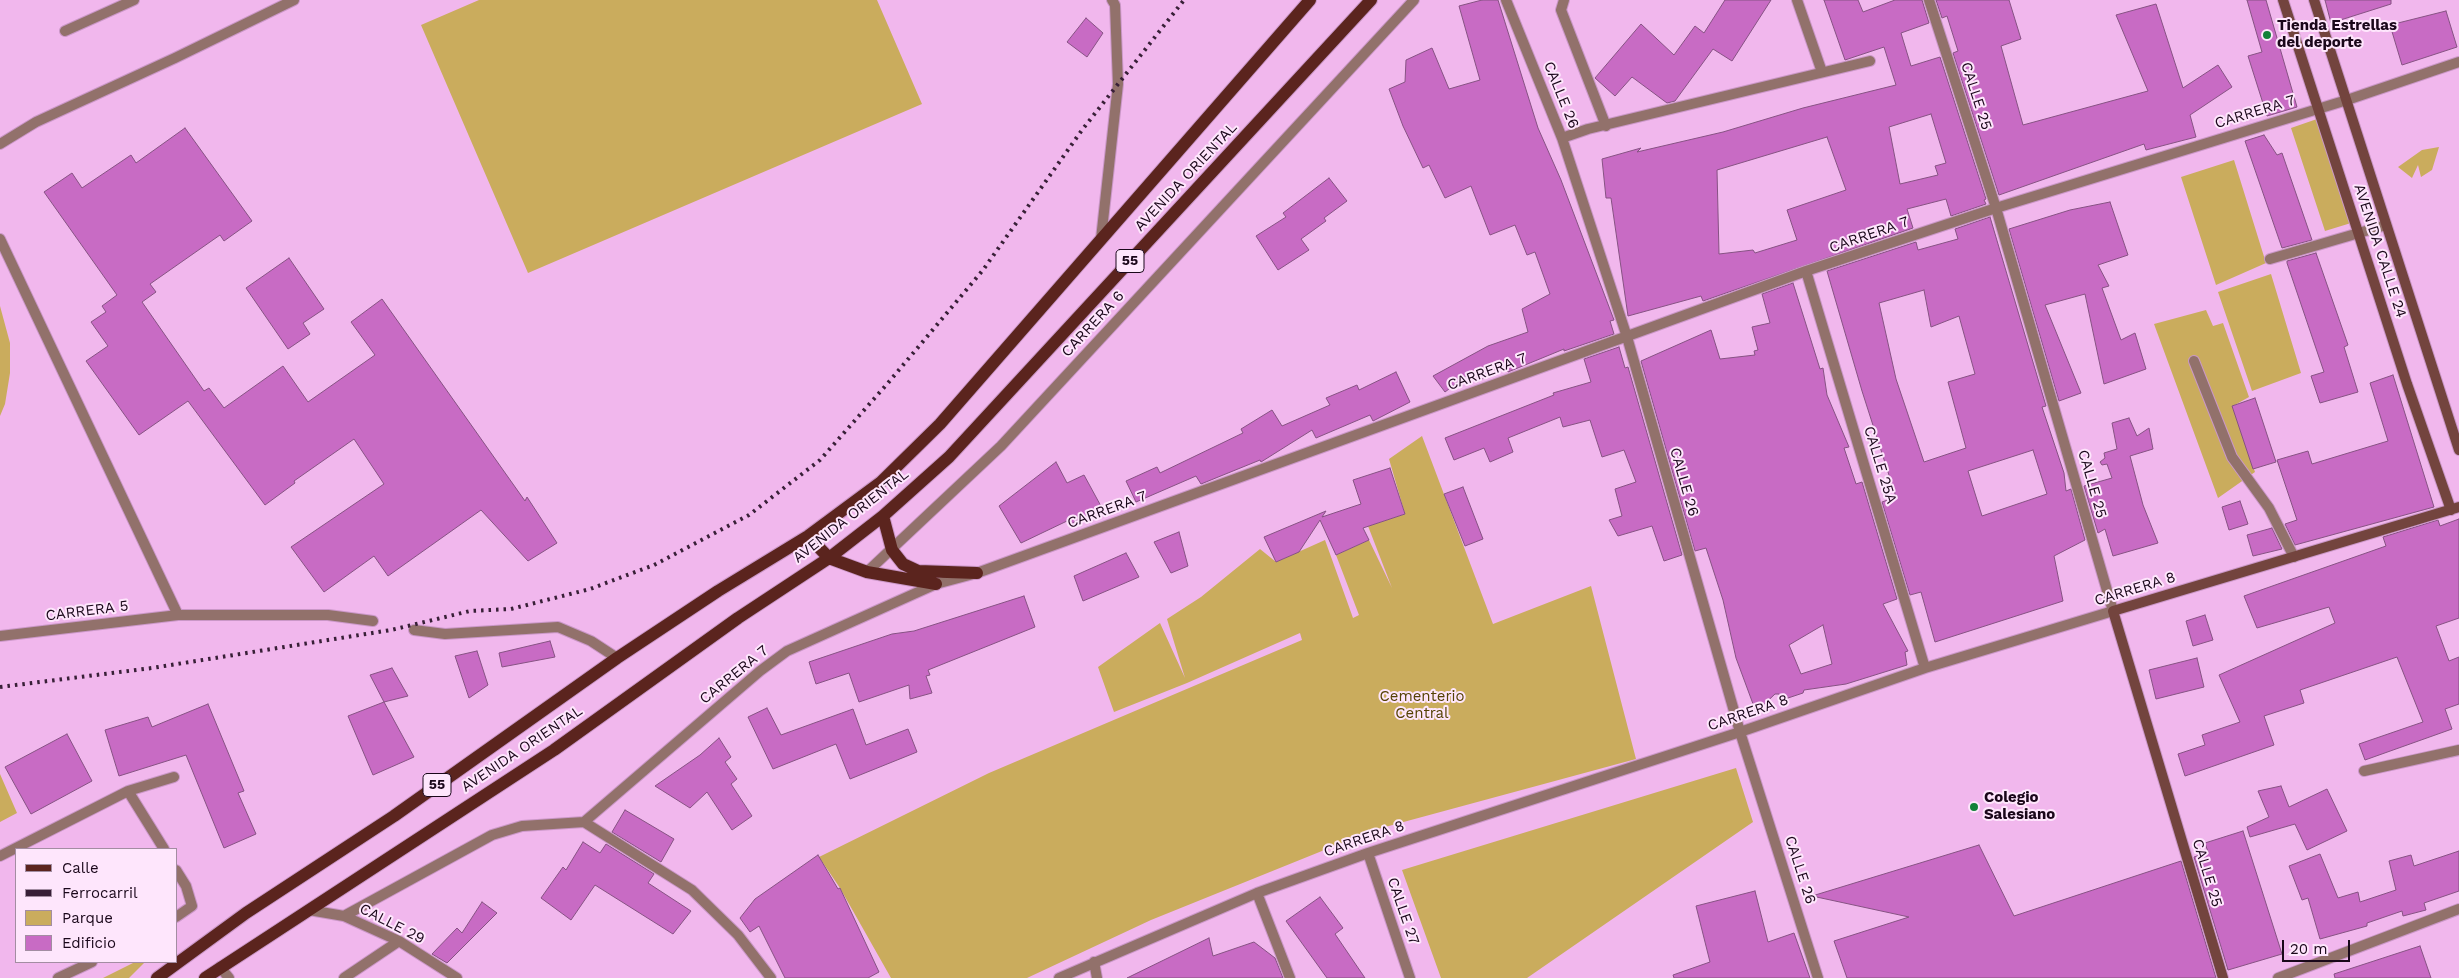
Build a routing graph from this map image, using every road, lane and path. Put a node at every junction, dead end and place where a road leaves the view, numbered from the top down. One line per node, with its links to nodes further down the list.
1 (134, 0): 13 (street)
2 (294, 0): 21 (street)
3 (1112, 0): 26 (street)
4 (1310, 0): 26 (main road, AVENIDA ORIENTAL / 55)
5 (1371, 0): 33 (main road, AVENIDA ORIENTAL / 55)
6 (1414, 0): 35 (street, CARRERA 6)
7 (1506, 0): 20 (street, CALLE 26)
8 (1564, 0): 19 (street)
9 (1797, 0): 16 (street)
10 (1929, 0): 22 (street, CALLE 25)
11 (2283, 0): 18 (main road, AVENIDA CALLE 24)
12 (2314, 0): 17 (main road, AVENIDA CALLE 24)
13 (65, 31)
14 (1870, 61): 16 (street)
15 (2459, 62): 17 (street, CARRERA 7)
16 (1822, 72): 19 (street)
17 (2346, 100): 18 (street, CARRERA 7); 23 (main road, AVENIDA CALLE 24)
18 (2318, 109): 22 (street, CARRERA 7); 24 (main road, AVENIDA CALLE 24)
19 (1606, 126): 20 (street)
20 (1562, 138): 29 (street, CALLE 26)
21 (0, 144)
22 (1996, 208): 28 (street, CARRERA 7); 41 (street, CALLE 25)
23 (2386, 225): 24 (street); 31 (main road, AVENIDA CALLE 24)
24 (2358, 233): 27 (street); 32 (main road, AVENIDA CALLE 24)
25 (0, 239): 42 (street)
26 (1101, 239): 34 (main road, AVENIDA ORIENTAL / 55)
27 (2270, 259)
28 (1806, 272): 29 (street, CARRERA 7); 47 (street, CALLE 25A)
29 (1627, 337): 39 (street, CARRERA 7); 48 (street, CALLE 26)
30 (2194, 361): 36 (street)
31 (2459, 450)
32 (2455, 509): 36 (main road, CARRERA 8)
33 (883, 516): 35 (main road); 37 (main road, AVENIDA ORIENTAL / 55)
34 (808, 536): 37 (main road); 46 (main road, AVENIDA ORIENTAL / 55)
35 (892, 550): 38 (street, CARRERA 6); 39 (main road)
36 (2294, 557): 41 (main road, CARRERA 8)
37 (829, 558): 38 (main road); 62 (main road, AVENIDA ORIENTAL / 55)
38 (867, 572): 40 (main road)
39 (977, 573): 40 (street, CARRERA 7)
40 (936, 584): 53 (street, CARRERA 7)
41 (2112, 611): 47 (street, CARRERA 8); 83 (main road, CALLE 25)
42 (178, 615): 43 (street, CARRERA 5); 45 (street, CARRERA 5)
43 (373, 620)
44 (414, 630): 46 (street)
45 (0, 636)
46 (617, 658): 68 (main road, AVENIDA ORIENTAL / 55)
47 (1925, 668): 48 (street, CARRERA 8)
48 (1740, 732): 57 (street, CARRERA 8); 82 (street, CALLE 26)
49 (2459, 750): 50 (street)
50 (2364, 771)
51 (174, 777): 52 (street)
52 (128, 791): 55 (street); 56 (street)
53 (584, 822): 64 (street); 77 (street)
54 (15, 848): 58 (street)
55 (16, 848)
56 (163, 848)
57 (1368, 853): 60 (street, CARRERA 8); 81 (street, CALLE 27)
58 (0, 856)
59 (178, 873): 63 (street)
60 (1257, 893): 66 (street, CARRERA 8); 80 (street)
61 (2459, 909): 84 (street)
62 (309, 910): 64 (street, CALLE 29); 70 (main road, AVENIDA ORIENTAL / 55)
63 (178, 916)
64 (344, 916): 65 (street, CALLE 29)
65 (399, 941): 75 (street); 76 (street, CALLE 29)
66 (1094, 962): 78 (street, CARRERA 8); 79 (street)
67 (90, 963): 71 (street)
68 (178, 963)
69 (178, 963): 72 (main road, AVENIDA ORIENTAL / 55)
70 (220, 967): 73 (main road, AVENIDA ORIENTAL / 55); 74 (street)
71 (58, 978)
72 (157, 978)
73 (205, 978)
74 (229, 978)
75 (344, 978)
76 (457, 978)
77 (772, 978)
78 (1059, 978)
79 (1097, 978)
80 (1290, 978)
81 (1410, 978)
82 (1818, 978)
83 (2223, 978)
84 (2278, 978)

